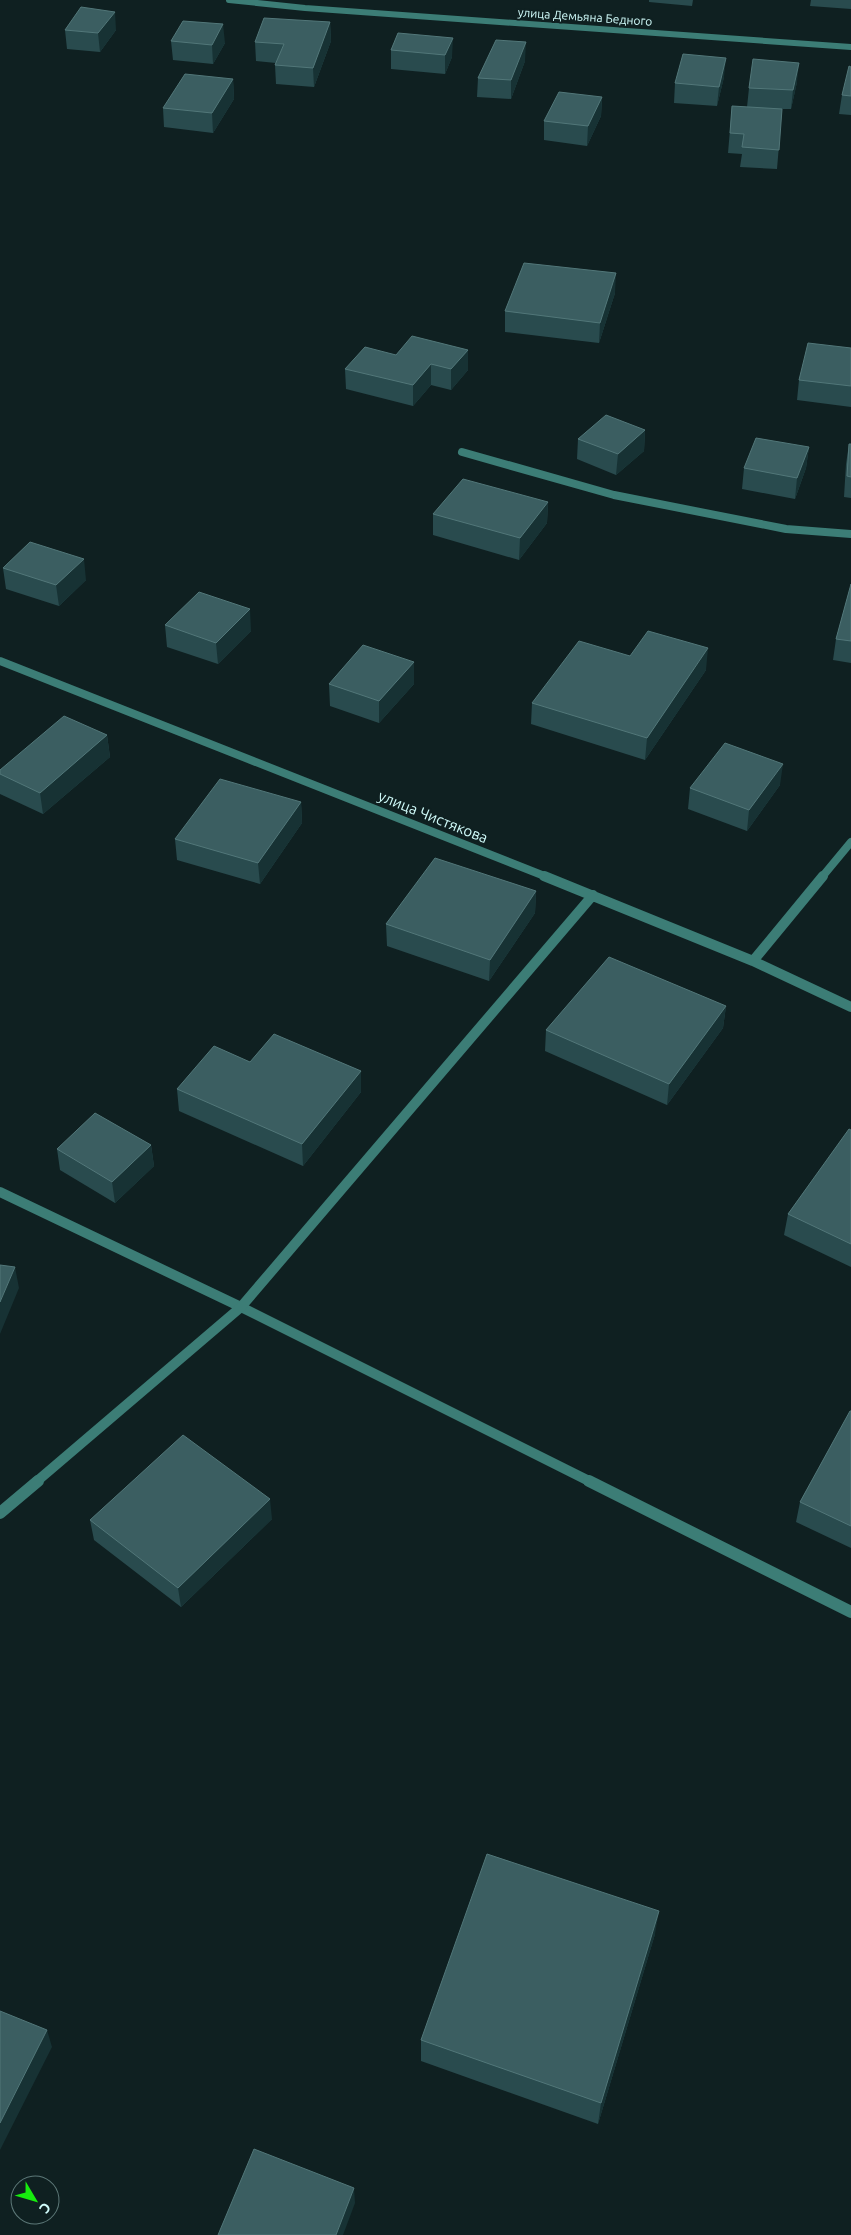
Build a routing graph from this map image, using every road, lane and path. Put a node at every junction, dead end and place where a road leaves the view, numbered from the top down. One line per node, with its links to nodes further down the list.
1 (228, 0): 2 (street, улица Демьяна Бедного)
2 (851, 47)
3 (462, 452): 4 (street)
4 (851, 534)
5 (0, 661): 7 (street, улица Чистякова)
6 (851, 842): 8 (street)
7 (593, 894): 8 (street, улица Чистякова); 11 (street)
8 (753, 961): 9 (street, улица Чистякова)
9 (851, 1007)
10 (0, 1192): 11 (street)
11 (240, 1307): 12 (street); 13 (street)
12 (0, 1513)
13 (851, 1612)

